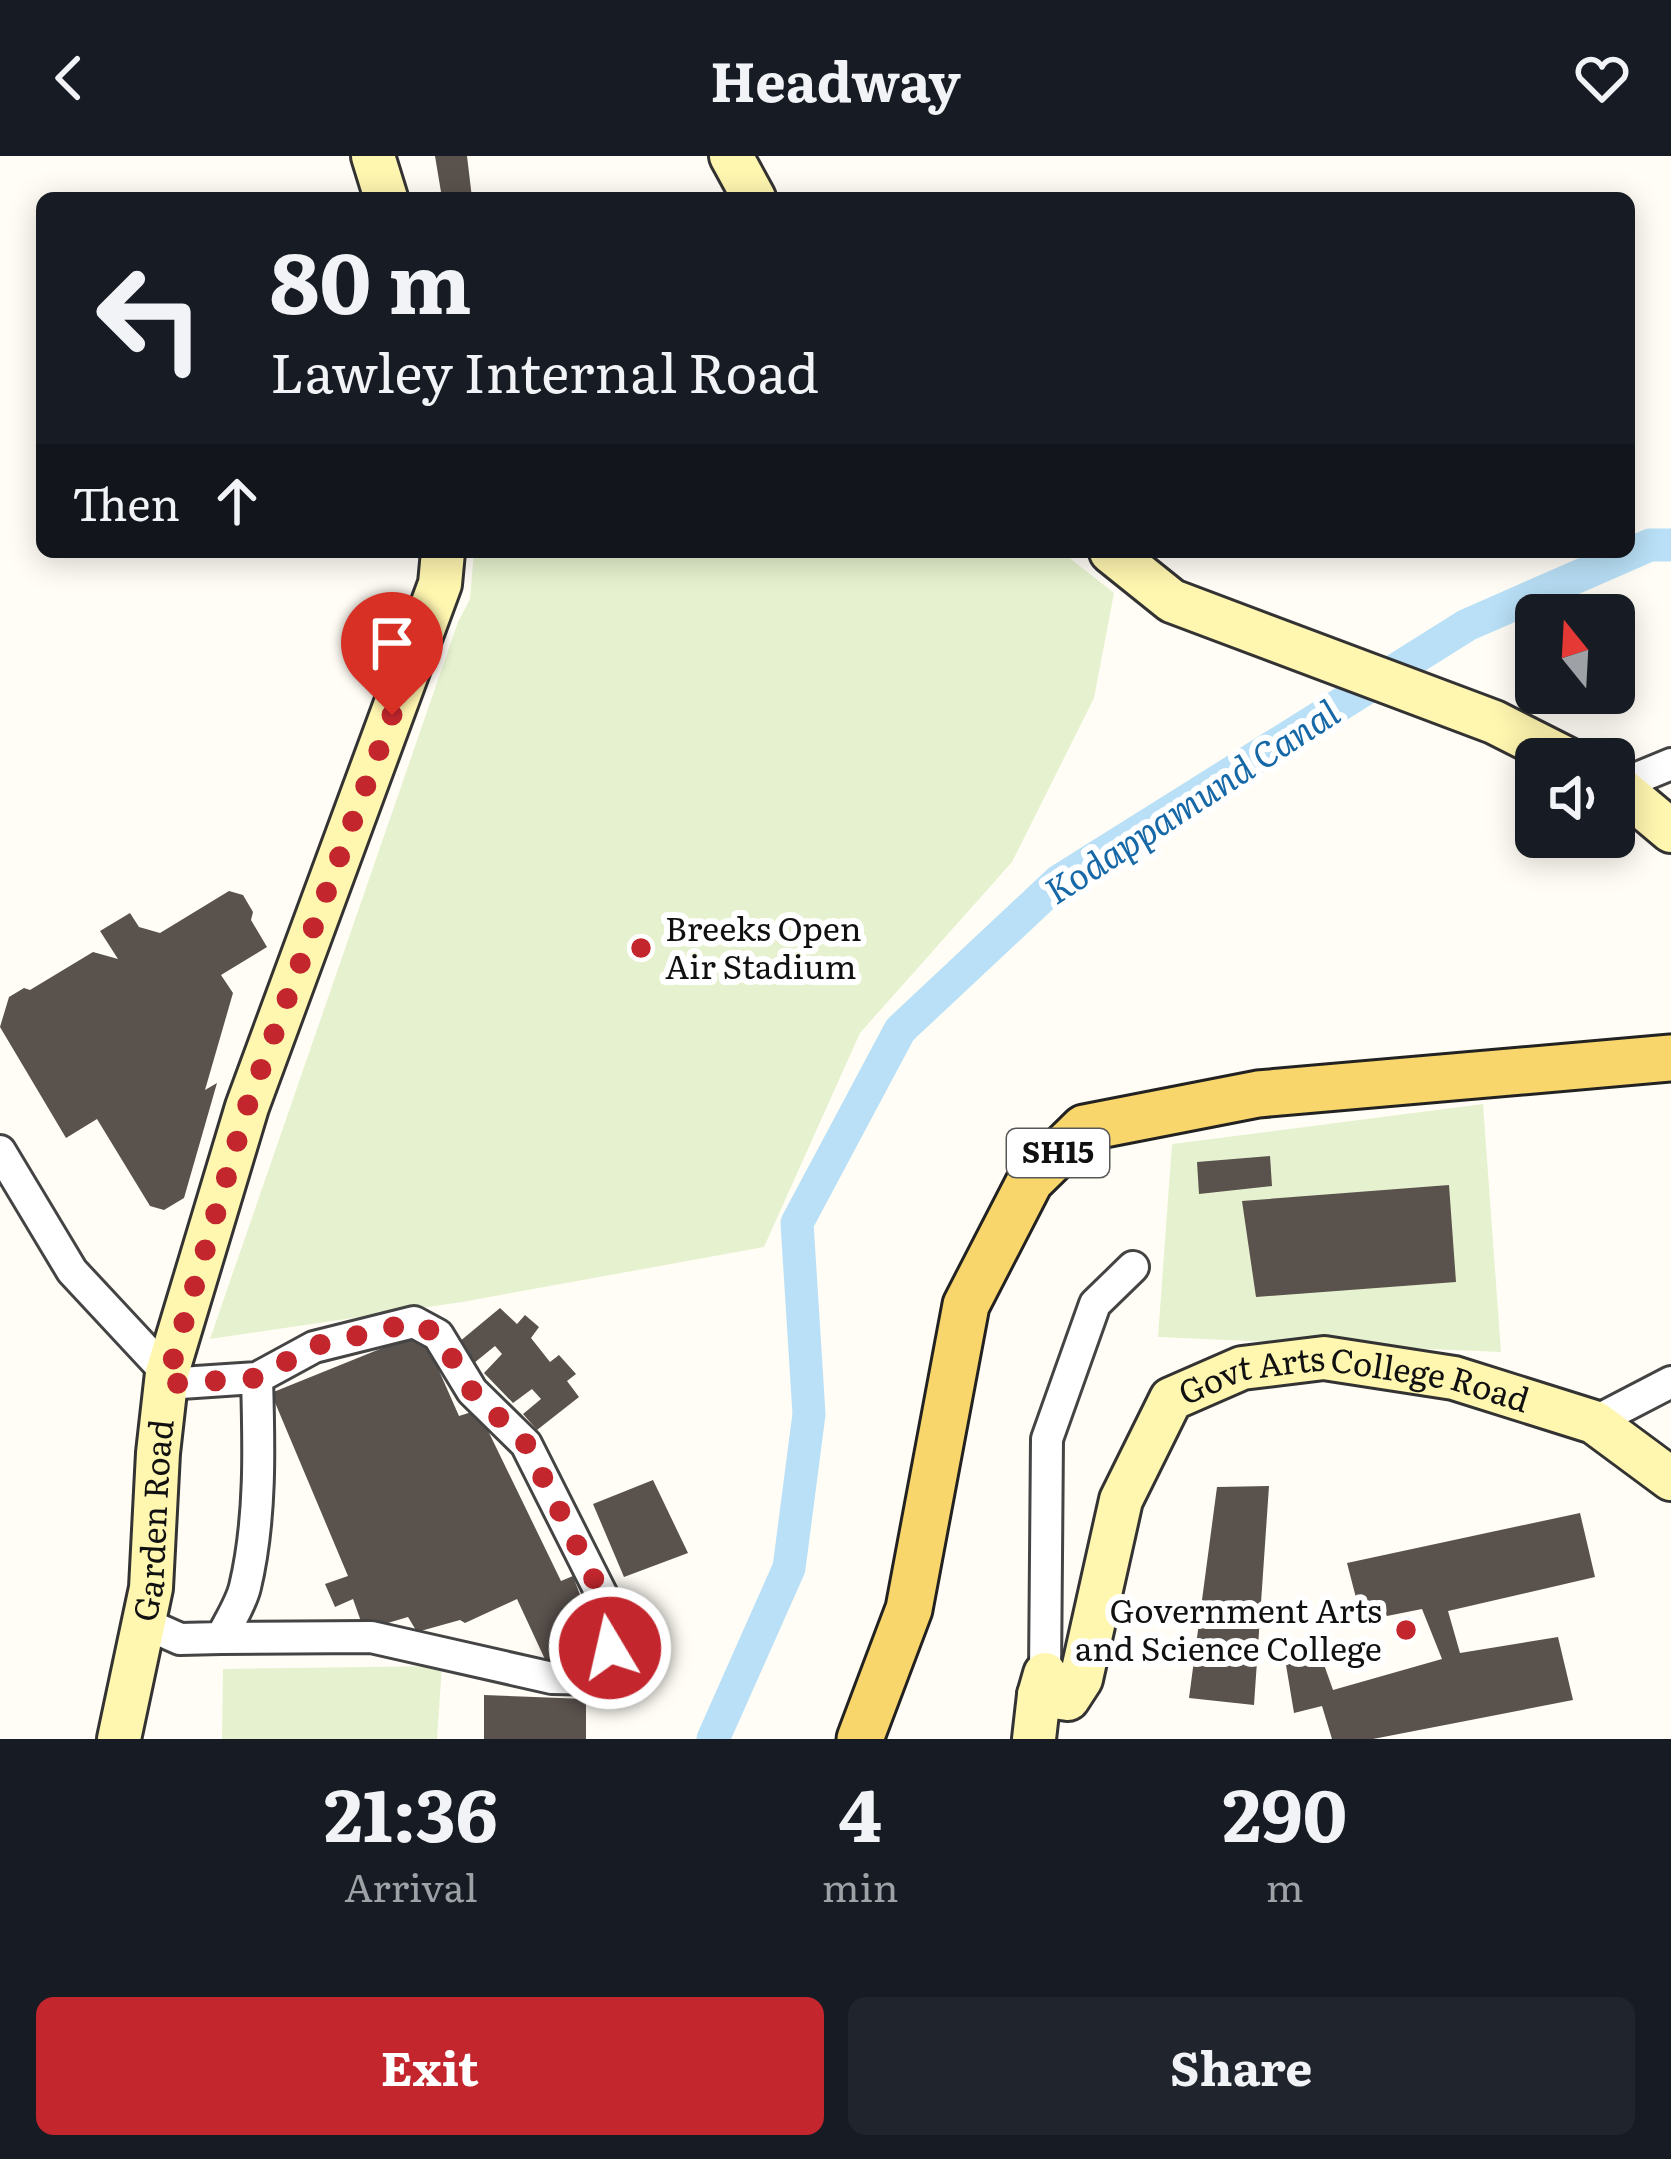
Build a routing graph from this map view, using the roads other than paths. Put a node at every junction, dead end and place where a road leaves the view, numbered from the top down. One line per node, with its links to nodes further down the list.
1 (373, 156): 3 (street)
2 (731, 156): 4 (street)
3 (384, 192)
4 (751, 192)
5 (442, 558): 15 (street, Garden Road)
6 (1118, 558): 7 (street)
7 (1526, 738)
8 (1671, 764): 9 (street)
9 (1635, 777)
10 (1635, 800): 11 (street)
11 (1671, 830)
12 (1671, 1058): 24 (main road, SH15)
13 (0, 1151): 15 (street)
14 (1132, 1268): 22 (street)
15 (166, 1378): 16 (street); 20 (street, Garden Road)
16 (257, 1378): 21 (street); 21 (street)
17 (1671, 1382): 18 (street)
18 (1594, 1422): 19 (street, Govt Arts College Road); 22 (street, Govt Arts College Road)
19 (1671, 1479)
20 (142, 1622): 21 (street); 23 (street, Garden Road)
21 (221, 1638)
22 (1042, 1685): 25 (street)
23 (119, 1739)
24 (860, 1739)
25 (1034, 1739)

